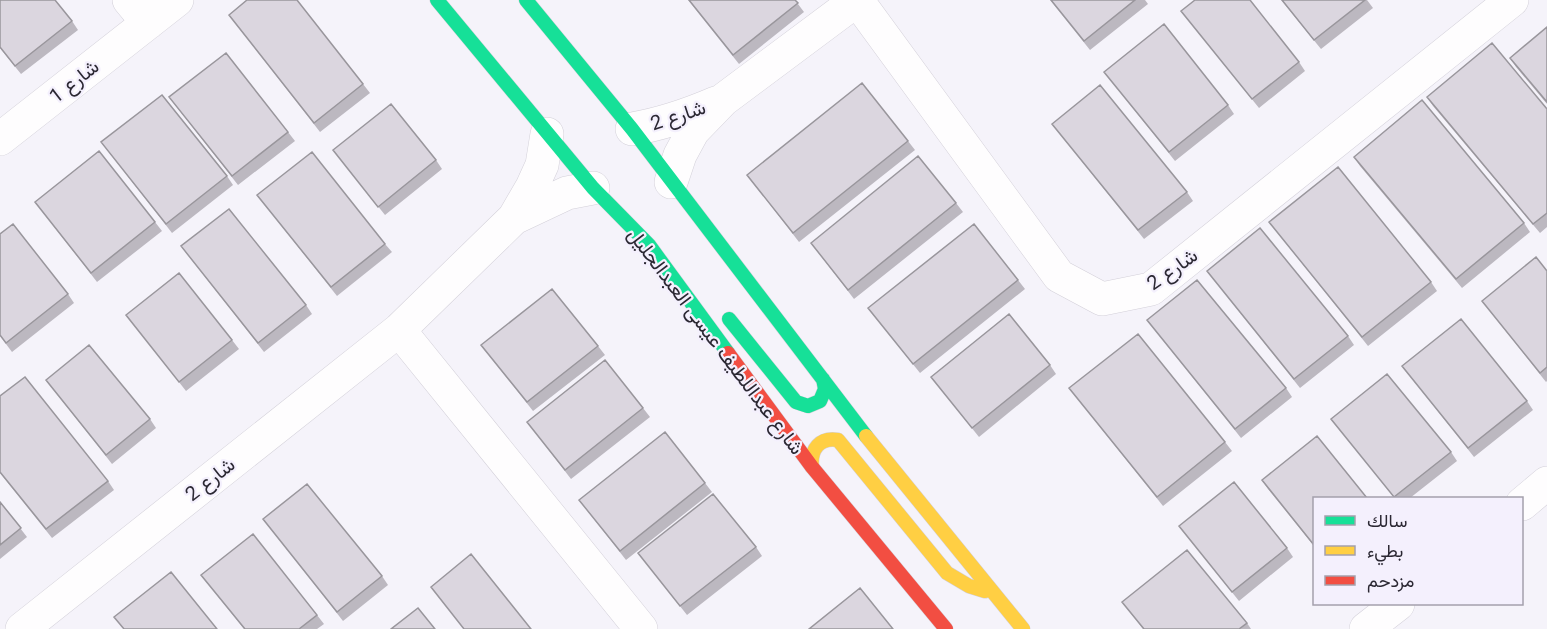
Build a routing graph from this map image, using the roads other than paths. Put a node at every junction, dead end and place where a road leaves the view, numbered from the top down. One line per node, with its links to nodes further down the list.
1 (177, 0): 6 (street, شارع 1)
2 (437, 0): 9 (street, شارع عبداللطيف عيسى العبدالجليل)
3 (526, 0): 8 (street)
4 (857, 0): 5 (street, شارع 2); 7 (street, شارع 2)
5 (1512, 0)
6 (139, 11): 10 (street, شارع 1)
7 (723, 100): 8 (street, شارع 2); 11 (street, شارع 2)
8 (632, 129): 11 (street)
9 (547, 135): 12 (street, شارع عبداللطيف عيسى العبدالجليل); 13 (street, شارع 2)
10 (0, 139)
11 (671, 182): 18 (street)
12 (593, 188): 13 (street, شارع 2); 14 (street, شارع عبداللطيف عيسى العبدالجليل)
13 (514, 218): 17 (street, شارع 2)
14 (648, 245): 15 (street); 19 (street, شارع عبداللطيف عيسى العبدالجليل)
15 (687, 273)
16 (717, 304): 18 (street)
17 (399, 330): 24 (street, شارع 2); 25 (street)
18 (823, 379): 22 (street)
19 (812, 467): 22 (street); 26 (street, شارع عبداللطيف عيسى العبدالجليل)
20 (1547, 483): 21 (street)
21 (1523, 502)
22 (993, 592): 27 (street)
23 (1396, 605): 28 (street)
24 (22, 629)
25 (641, 629)
26 (946, 629)
27 (1023, 629)
28 (1366, 629)

